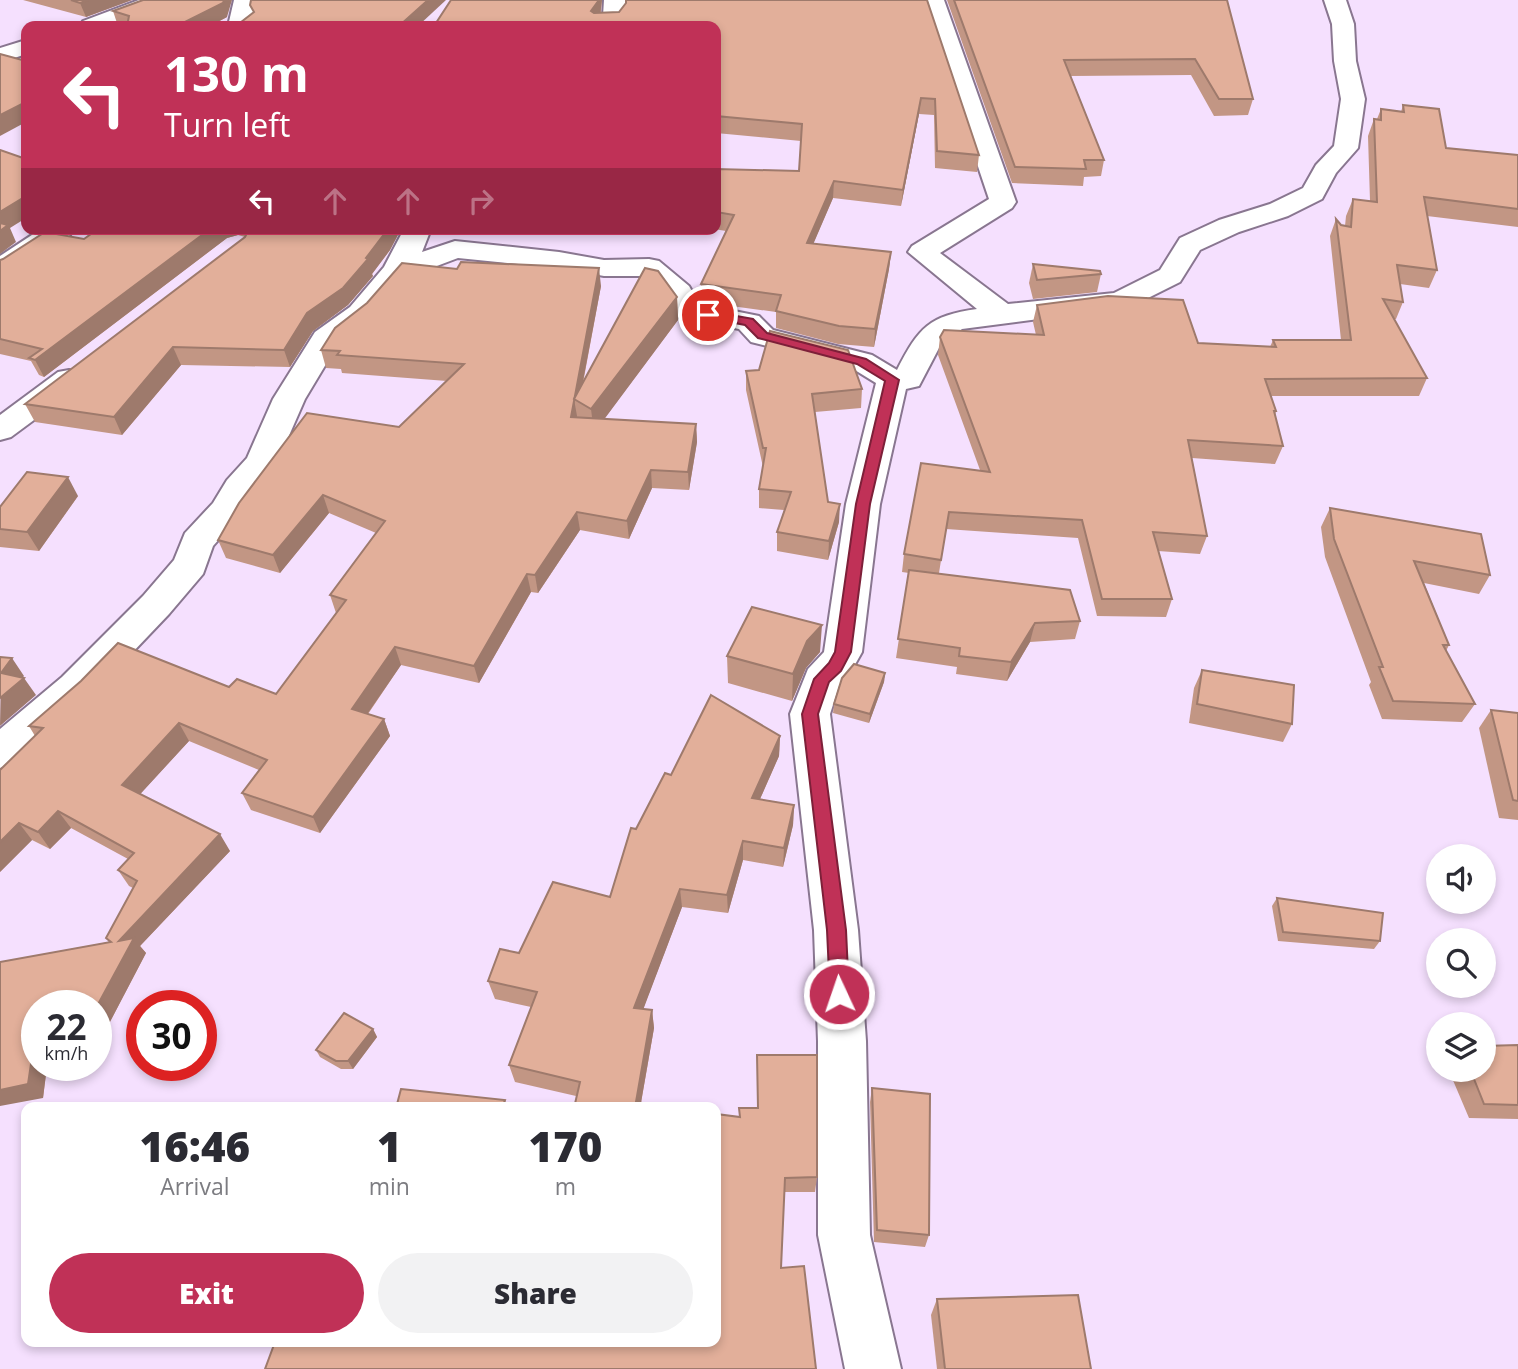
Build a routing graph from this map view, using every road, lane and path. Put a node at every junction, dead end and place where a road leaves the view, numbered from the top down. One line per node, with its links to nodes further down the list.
1 (159, 0): 6 (street)
2 (245, 0): 7 (street)
3 (615, 0): 8 (street)
4 (933, 0): 15 (street)
5 (1335, 0): 15 (street)
6 (104, 21)
7 (240, 21)
8 (611, 21)
9 (21, 49): 10 (street)
10 (0, 56)
11 (53, 235): 13 (street)
12 (416, 235): 14 (street)
13 (0, 268)
14 (395, 272): 17 (street); 19 (street)
15 (1004, 316): 17 (street)
16 (92, 361): 18 (street)
17 (892, 380): 20 (street)
18 (0, 430)
19 (0, 752)
20 (873, 1369)

